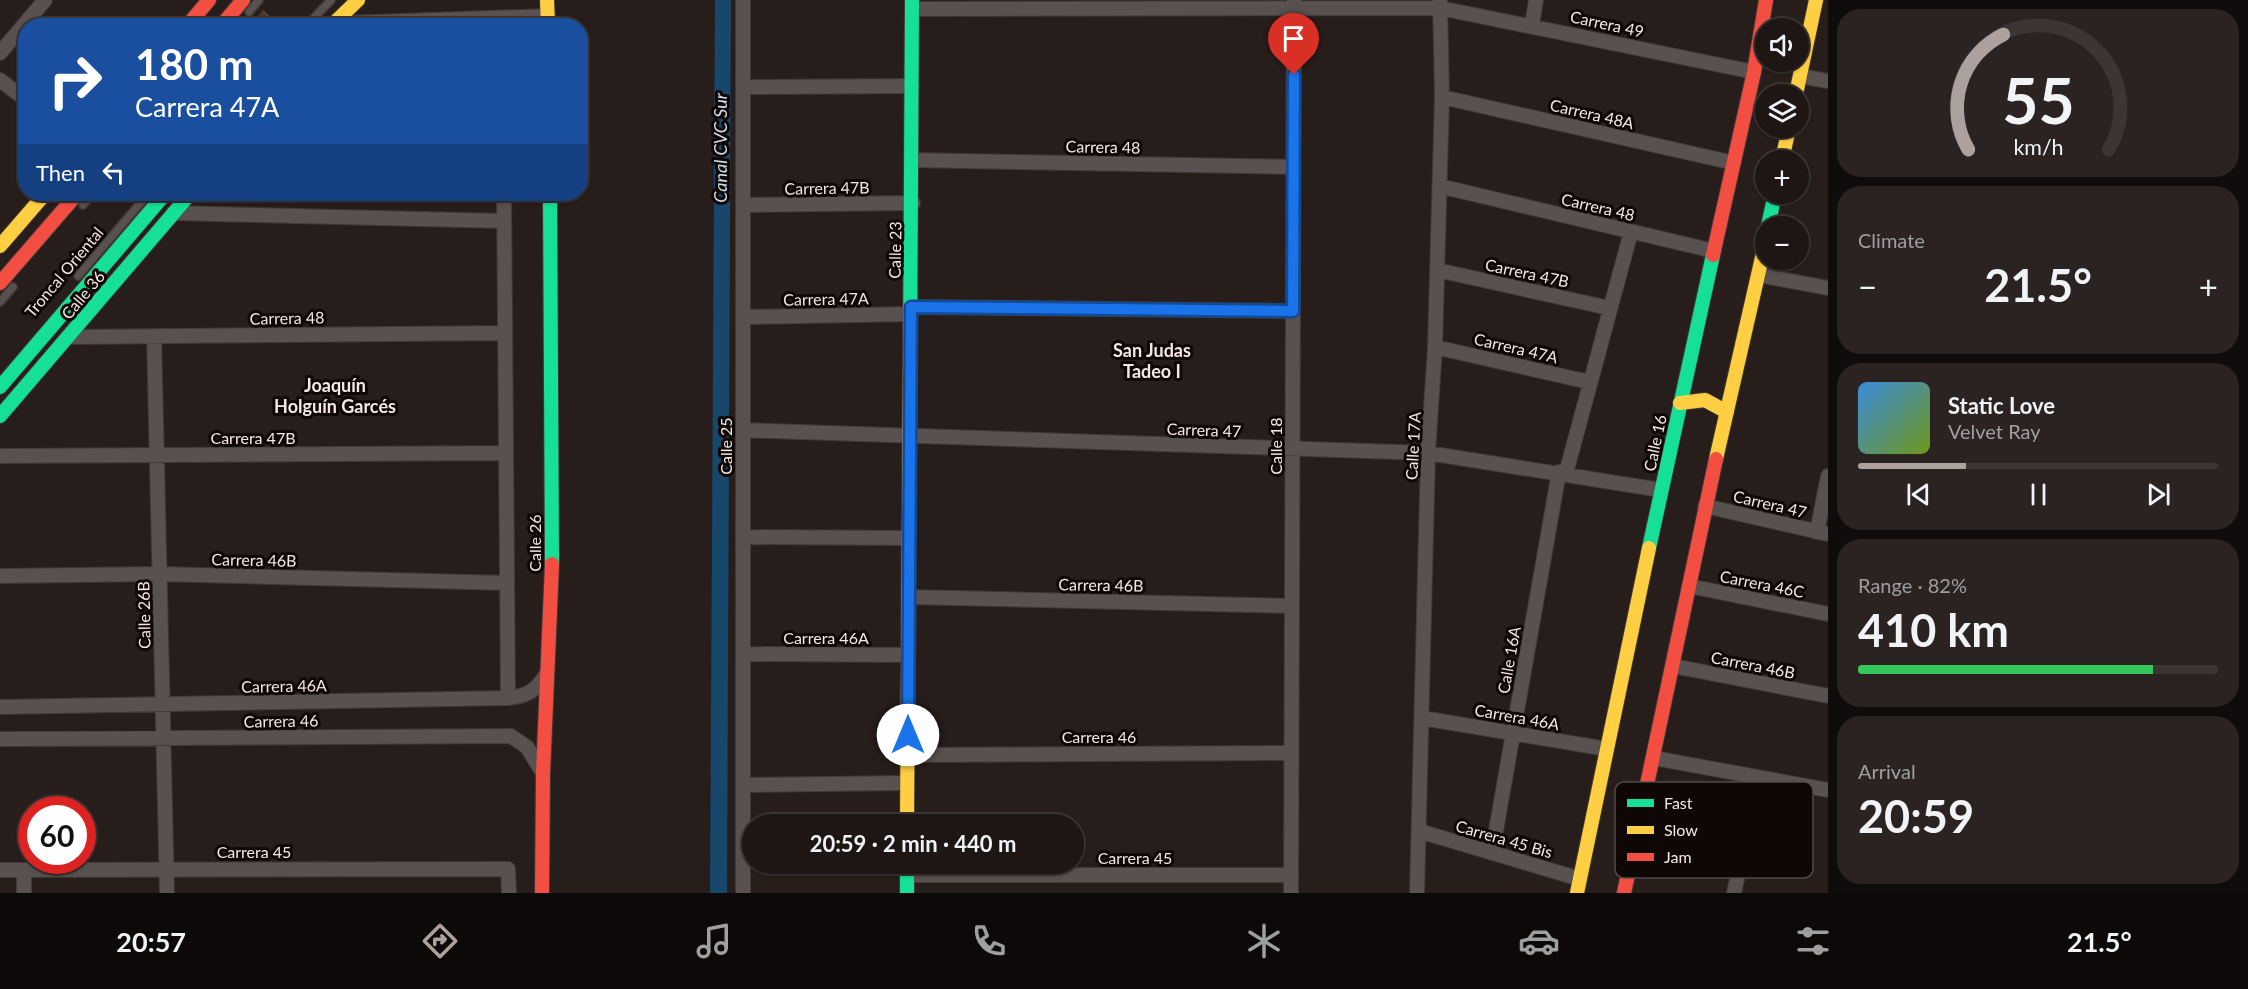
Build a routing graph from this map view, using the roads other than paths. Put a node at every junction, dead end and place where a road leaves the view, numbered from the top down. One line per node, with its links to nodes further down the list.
1 (45, 0): 17 (street)
2 (209, 0): 18 (main road)
3 (243, 0): 19 (main road)
4 (259, 0): 16 (lane)
5 (331, 0): 20 (lane)
6 (358, 0): 21 (main road)
7 (366, 0): 22 (main road)
8 (547, 0): 23 (main road)
9 (742, 0): 33 (street, Calle 25)
10 (1536, 0): 24 (street)
11 (1766, 0): 27 (main road, Calle 16)
12 (1816, 0): 28 (main road)
13 (1294, 3): 14 (street, Carrera 49); 15 (street, Carrera 49); 38 (street, Calle 18)
14 (912, 4): 32 (main road, Calle 23)
15 (1440, 4): 24 (street, Carrera 49); 35 (street, Calle 17A)
16 (244, 17)
17 (30, 18)
18 (194, 18)
19 (228, 18)
20 (314, 18)
21 (339, 18)
22 (350, 18)
23 (548, 18)
24 (1532, 25): 27 (street, Carrera 49)
25 (18, 32): 26 (street)
26 (0, 53)
27 (1754, 72): 37 (main road, Calle 16)
28 (1800, 76): 30 (street); 31 (main road)
29 (0, 80): 34 (street)
30 (1828, 81)
31 (1798, 84)
32 (912, 86): 33 (street); 36 (main road, Calle 23)
33 (742, 87): 49 (street, Calle 25)
34 (18, 94)
35 (1442, 98): 37 (street, Carrera 48A); 39 (street, Calle 17A)
36 (912, 160): 38 (street, Carrera 48); 48 (main road, Calle 23)
37 (1734, 163): 55 (main road, Calle 16)
38 (1294, 167): 66 (street, Calle 18)
39 (1439, 186): 53 (street, Carrera 48); 56 (street, Calle 17A)
40 (39, 201): 54 (main road)
41 (70, 201): 60 (main road)
42 (87, 201): 50 (lane, Troncal Oriental)
43 (142, 201): 59 (lane, Troncal Oriental)
44 (159, 201): 74 (main road)
45 (184, 201): 51 (main road, Calle 36)
46 (504, 201): 52 (street, Calle 26)
47 (550, 201): 102 (main road, Calle 26)
48 (913, 203): 49 (street, Carrera 47B); 65 (main road, Calle 23)
49 (743, 205): 67 (street, Calle 25)
50 (78, 212)
51 (173, 213): 52 (street); 70 (main road, Calle 36)
52 (504, 221): 68 (street, Calle 26)
53 (1631, 232): 55 (street, Carrera 48); 64 (street, Calle 16A)
54 (0, 246)
55 (1714, 252): 73 (main road, Calle 16)
56 (1437, 270): 64 (street, Carrera 47B); 71 (street, Calle 17A)
57 (1759, 270): 58 (main road)
58 (1758, 275): 62 (street); 75 (main road)
59 (74, 281)
60 (0, 283)
61 (15, 284): 63 (lane, Troncal Oriental)
62 (1828, 288)
63 (0, 302)
64 (1609, 308): 72 (street, Calle 16A)
65 (911, 310): 66 (street, Carrera 47A); 67 (street, Carrera 47A); 80 (main road, Calle 23)
66 (1293, 311): 81 (street, Calle 18)
67 (743, 317): 79 (street, Calle 25)
68 (505, 333): 69 (street, Carrera 48); 82 (street, Calle 26)
69 (154, 336): 70 (street, Carrera 48); 84 (street, Calle 26B)
70 (69, 337): 78 (main road, Calle 36)
71 (1436, 346): 72 (street, Carrera 47A); 83 (street, Calle 17A)
72 (1589, 382): 86 (street, Calle 16A)
73 (1684, 382): 75 (main road); 76 (main road, Calle 16)
74 (0, 387)
75 (1731, 392): 77 (main road)
76 (1680, 403): 77 (main road); 88 (main road, Calle 16)
77 (1727, 412): 89 (main road)
78 (0, 417)
79 (743, 430): 80 (street, Carrera 47); 91 (street, Calle 25)
80 (910, 437): 81 (street, Carrera 47); 92 (main road, Calle 23)
81 (1293, 450): 83 (street, Carrera 47); 98 (street, Calle 18)
82 (506, 453): 84 (street, Carrera 47B); 95 (street, Calle 26)
83 (1428, 453): 86 (street, Carrera 47); 108 (street, Calle 17A)
84 (156, 455): 85 (street, Carrera 47B); 93 (street, Calle 26B)
85 (0, 456)
86 (1562, 473): 88 (street, Carrera 47); 109 (street, Calle 16A)
87 (1828, 476): 90 (street)
88 (1662, 490): 112 (main road, Calle 16)
89 (1705, 506): 90 (street, Carrera 47); 96 (main road)
90 (1822, 533)
91 (743, 537): 92 (street); 100 (street, Calle 25)
92 (909, 538): 97 (main road, Calle 23)
93 (159, 574): 94 (street, Carrera 46B); 95 (street, Carrera 46B); 106 (street, Calle 26B)
94 (0, 576)
95 (507, 583): 105 (street, Calle 26)
96 (1689, 586): 99 (street, Carrera 46C); 103 (main road)
97 (909, 597): 98 (street, Carrera 46B); 101 (main road, Calle 23)
98 (1292, 606): 113 (street, Calle 18)
99 (1828, 614)
100 (743, 654): 101 (street, Carrera 46A); 122 (street, Calle 25)
101 (908, 655): 114 (main road, Calle 23)
102 (547, 662): 105 (street, Carrera 46A); 116 (main road, Calle 26)
103 (1673, 666): 104 (street, Carrera 46B); 115 (main road)
104 (1828, 696)
105 (508, 698): 106 (street, Carrera 46A)
106 (162, 706): 107 (street, Carrera 46A); 111 (street, Calle 26B)
107 (0, 707)
108 (1422, 718): 109 (street, Carrera 46A); 126 (street, Calle 17A)
109 (1513, 733): 112 (street, Carrera 46A); 127 (street, Calle 16A)
110 (0, 739): 111 (street, Carrera 46)
111 (163, 739): 116 (street, Carrera 46); 129 (street, Calle 26B)
112 (1607, 749): 138 (main road, Calle 16)
113 (1291, 753): 114 (street, Carrera 46); 135 (street, Calle 18)
114 (908, 755): 121 (main road, Calle 23)
115 (1654, 758): 117 (street); 118 (main road)
116 (543, 774): 142 (main road, Calle 26)
117 (1759, 777): 119 (street); 120 (street)
118 (1649, 782)
119 (1758, 782)
120 (1786, 782)
121 (907, 783): 122 (street); 125 (main road, Calle 23)
122 (743, 785): 143 (street, Calle 25)
123 (1813, 787): 124 (street)
124 (1828, 790)
125 (907, 814)
126 (1419, 831): 127 (street, Carrera 45 Bis); 146 (street, Calle 17A)
127 (1492, 853): 138 (street, Carrera 45 Bis)
128 (96, 869): 129 (street, Carrera 45)
129 (166, 869): 140 (street, Calle 26B); 141 (street, Carrera 45)
130 (0, 870): 131 (street, Carrera 45)
131 (18, 870)
132 (1084, 871): 135 (street, Carrera 45)
133 (24, 874): 139 (street)
134 (907, 874): 144 (main road)
135 (1291, 874): 145 (street, Calle 18)
136 (1627, 878): 147 (main road)
137 (1737, 878): 148 (street)
138 (1578, 886)
139 (24, 893)
140 (167, 893)
141 (509, 893)
142 (542, 893)
143 (743, 893)
144 (906, 893)
145 (1291, 893)
146 (1417, 893)
147 (1624, 893)
148 (1734, 893)

